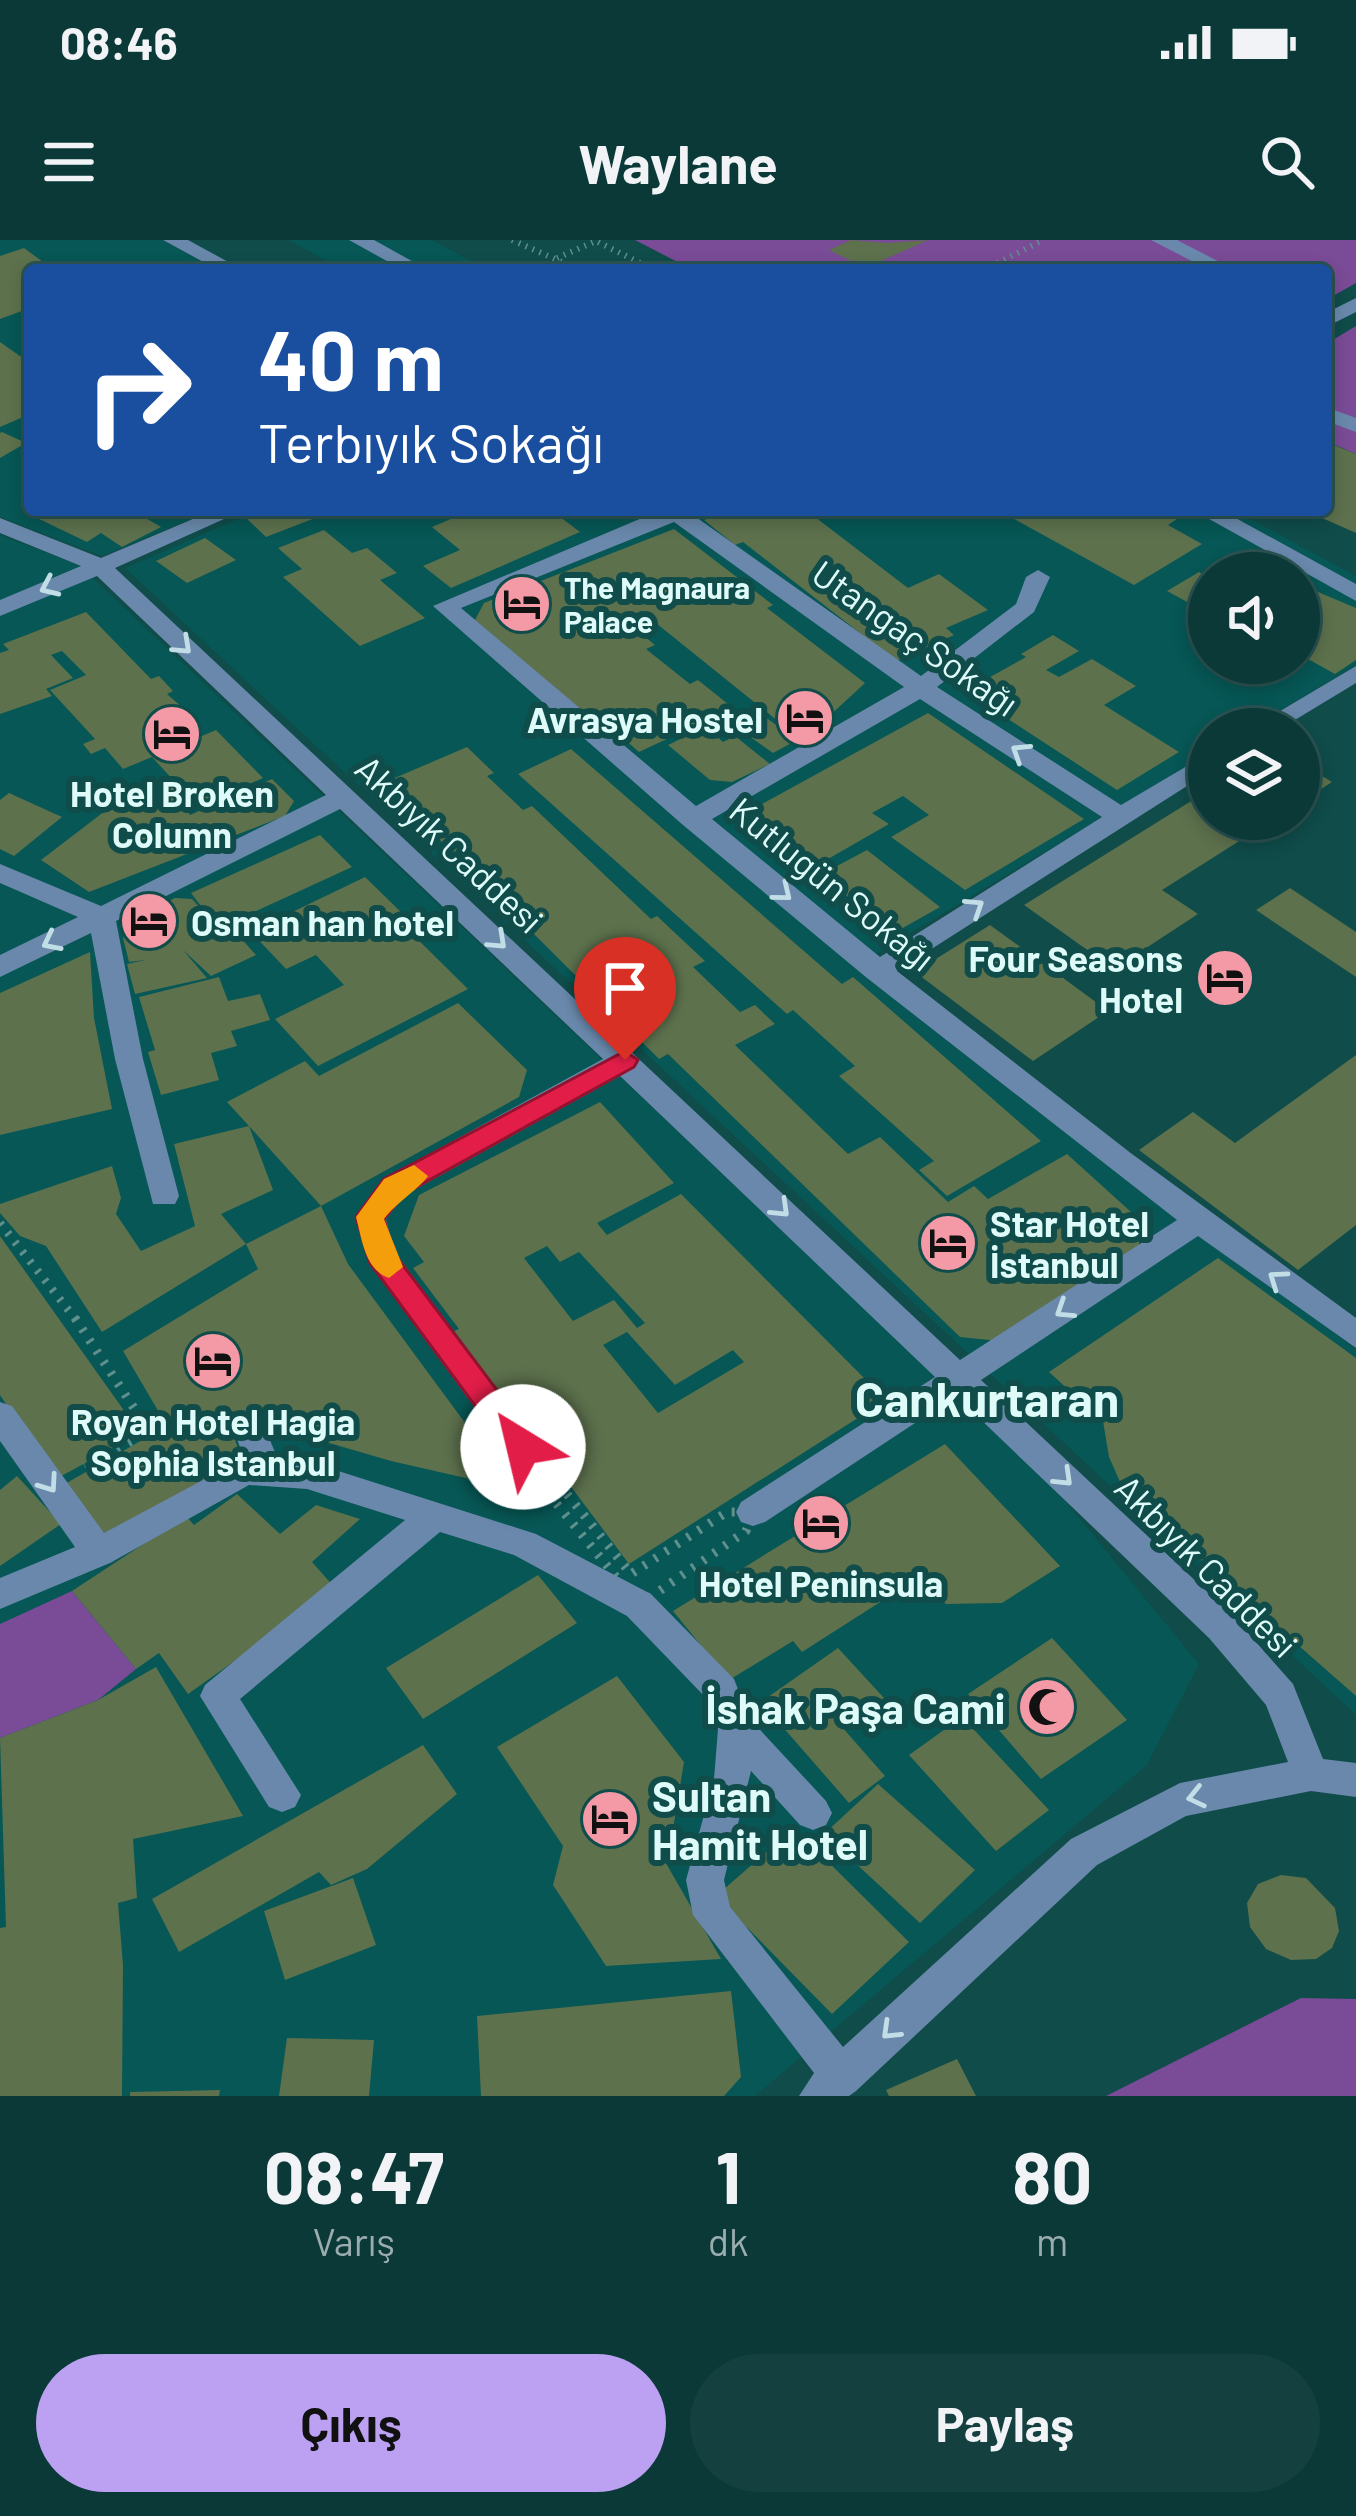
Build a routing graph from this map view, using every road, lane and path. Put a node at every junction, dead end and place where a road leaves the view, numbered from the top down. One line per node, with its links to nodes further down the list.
1 (173, 240): 8 (street)
2 (359, 240): 9 (street)
3 (512, 240): 7 (path)
4 (595, 240): 7 (path); 11 (path)
5 (1042, 240): 12 (path)
6 (1161, 240): 13 (street)
7 (557, 258): 10 (path)
8 (221, 264)
9 (406, 264)
10 (568, 264)
11 (641, 264)
12 (996, 264)
13 (1212, 264)
14 (218, 516): 18 (street)
15 (676, 516): 23 (street, Utangaç Sokağı); 28 (street, Kutlugün Sokağı)
16 (1215, 516): 20 (street)
17 (0, 525): 18 (street, Akbıyık Caddesi)
18 (98, 565): 21 (street, one-way to 21); 26 (street, Akbıyık Caddesi, one-way to 26)
19 (1038, 577): 23 (street)
20 (1356, 594)
21 (0, 609)
22 (1356, 674): 24 (street)
23 (921, 688): 27 (street, Utangaç Sokağı, one-way to 23); 28 (street)
24 (1298, 708)
25 (1188, 773): 27 (street)
26 (344, 797): 30 (street); 33 (street, Akbıyık Caddesi, one-way to 33)
27 (1118, 815): 32 (street, one-way to 27)
28 (692, 819): 32 (street, Kutlugün Sokağı, one-way to 32)
29 (0, 873): 30 (street)
30 (102, 917): 31 (street, one-way to 31); 34 (street)
31 (0, 967)
32 (877, 970): 35 (street, Kutlugün Sokağı)
33 (625, 1060): 38 (street, Akbıyık Caddesi, one-way to 38); 41 (street)
34 (164, 1196)
35 (1197, 1222): 37 (street, Kutlugün Sokağı, one-way to 35); 38 (street, one-way to 38)
36 (0, 1223): 44 (path)
37 (1356, 1335)
38 (960, 1379): 45 (street); 51 (street, Akbıyık Caddesi, one-way to 51)
39 (247, 1423): 42 (street)
40 (4, 1429): 44 (street, one-way to 44)
41 (523, 1447): 43 (path); 48 (path)
42 (265, 1469): 46 (street); 47 (street)
43 (538, 1480)
44 (50, 1486): 47 (street)
45 (753, 1512): 48 (path); 48 (path)
46 (437, 1514): 48 (street); 53 (street)
47 (98, 1552): 49 (street)
48 (635, 1590): 50 (street)
49 (0, 1594)
50 (736, 1729): 54 (street); 55 (street)
51 (1311, 1774): 52 (street); 55 (street, one-way to 55)
52 (1356, 1780)
53 (282, 1795)
54 (813, 1813)
55 (831, 2087)

